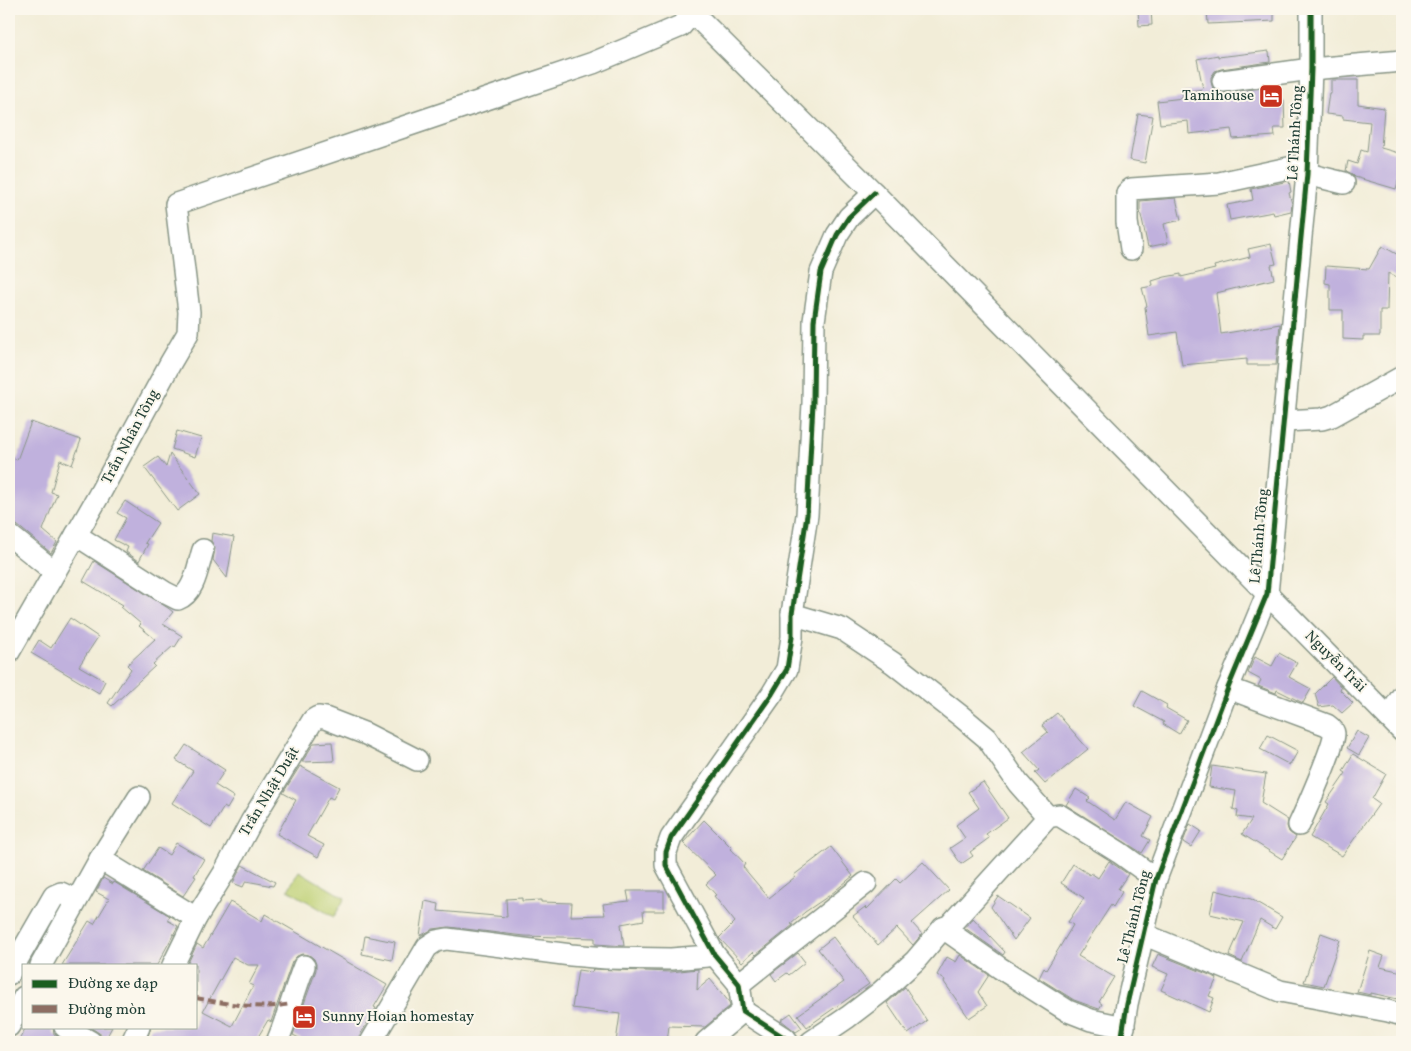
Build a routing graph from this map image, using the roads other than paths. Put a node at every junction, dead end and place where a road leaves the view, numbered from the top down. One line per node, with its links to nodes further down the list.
1 (1311, 9): 4 (street, Lê Thánh Tông)
2 (687, 16): 8 (street, Nguyễn Trãi); 13 (street, Trần Nhân Tông)
3 (1402, 61): 4 (street)
4 (1311, 69): 5 (street); 6 (street, Lê Thánh Tông)
5 (1223, 81)
6 (1307, 169): 7 (street); 9 (street); 11 (street, Lê Thánh Tông)
7 (1344, 183)
8 (867, 201): 16 (street, Nguyễn Trãi); 17 (street)
9 (1131, 249)
10 (1402, 377): 11 (street)
11 (1284, 420): 16 (street, Lê Thánh Tông)
12 (9, 535): 15 (street)
13 (76, 535): 14 (street); 15 (street, Trần Nhân Tông)
14 (203, 550)
15 (55, 572): 18 (street, Trần Nhân Tông)
16 (1267, 594): 19 (street, Lê Thánh Tông); 21 (street, Nguyễn Trãi)
17 (792, 614): 24 (street); 33 (street)
18 (9, 652)
19 (1228, 688): 25 (street); 27 (street, Lê Thánh Tông)
20 (1402, 696): 21 (street)
21 (1396, 724)
22 (417, 760): 30 (street, Trần Nhật Duật)
23 (139, 796): 26 (street)
24 (1048, 817): 27 (street); 31 (street)
25 (1299, 825)
26 (100, 858): 29 (street); 30 (street)
27 (1156, 879): 32 (street, Lê Thánh Tông)
28 (866, 883): 38 (street)
29 (76, 900): 34 (street); 37 (street)
30 (196, 918): 35 (street, Trần Nhật Duật)
31 (943, 928): 45 (street); 52 (street)
32 (1143, 934): 41 (street); 45 (street, Lê Thánh Tông)
33 (714, 954): 38 (street); 49 (street)
34 (42, 964)
35 (173, 964)
36 (304, 966): 48 (street)
37 (9, 974)
38 (739, 984): 40 (street)
39 (22, 1003): 42 (street)
40 (743, 1012): 50 (street); 51 (street)
41 (1402, 1015)
42 (9, 1026)
43 (67, 1028): 46 (street)
44 (139, 1028): 47 (street)
45 (1122, 1035)
46 (91, 1042)
47 (132, 1042)
48 (277, 1042)
49 (371, 1042)
50 (706, 1042)
51 (788, 1042)
52 (811, 1042)

